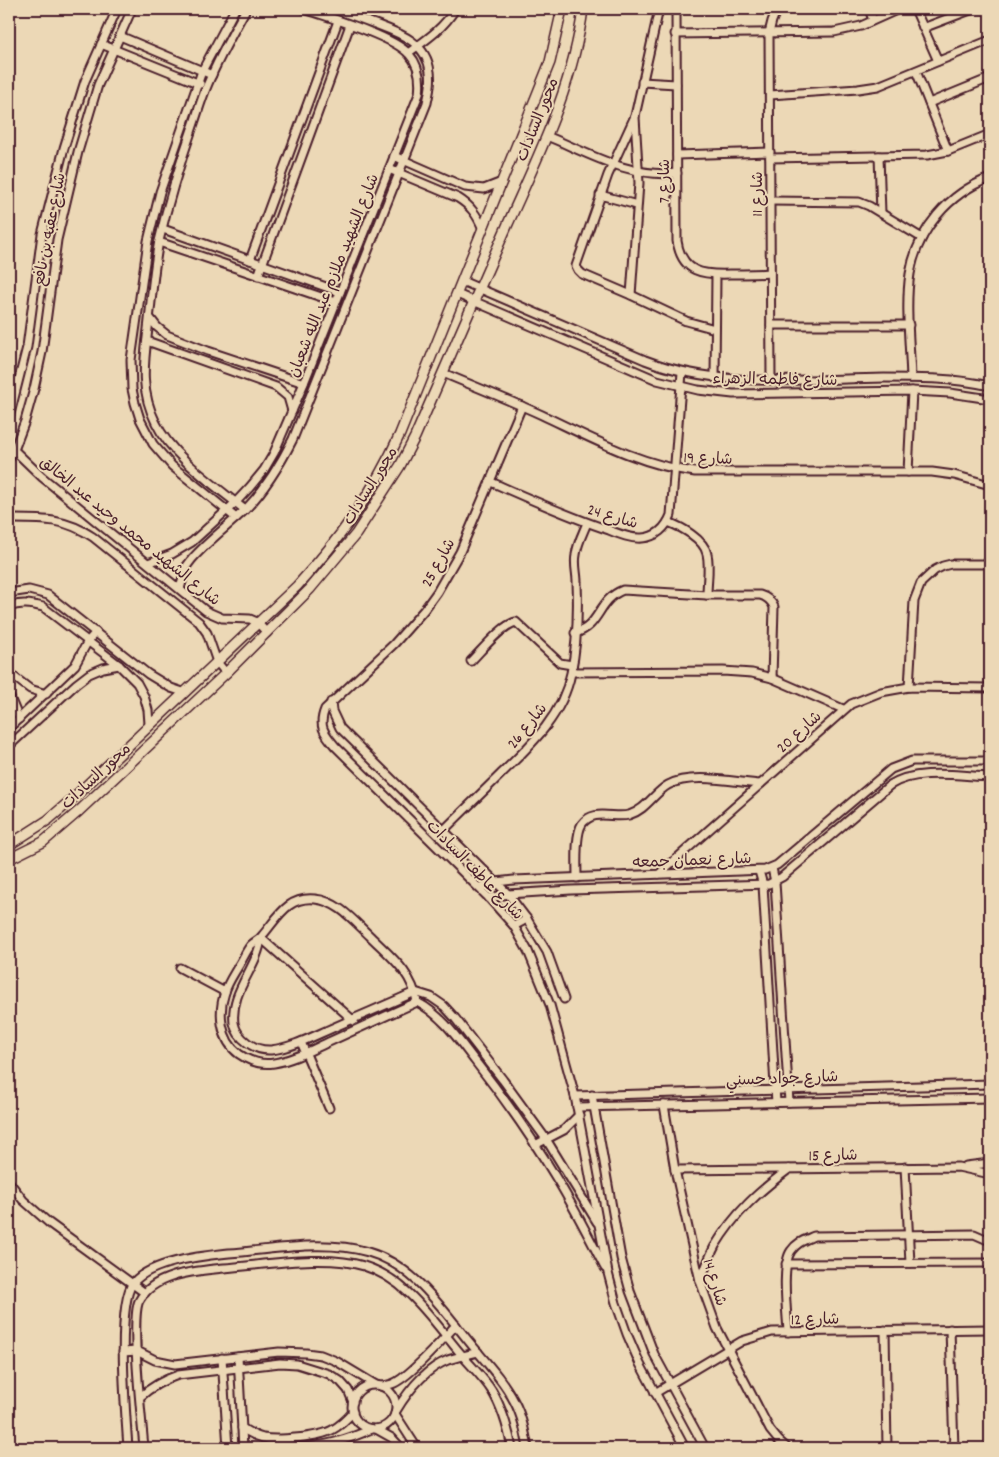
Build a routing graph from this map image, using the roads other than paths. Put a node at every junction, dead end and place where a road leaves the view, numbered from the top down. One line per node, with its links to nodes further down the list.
1 (117, 9): 25 (street, شارع عقبه بن نافع)
2 (132, 9): 23 (street, شارع عقبه بن نافع)
3 (235, 9): 30 (street)
4 (246, 9): 32 (street)
5 (304, 9): 18 (street)
6 (334, 9): 26 (street, شارع الشهيد ملازم عبد الله شعبان)
7 (454, 9): 26 (street)
8 (562, 9): 55 (street, محور السادات)
9 (583, 9): 42 (street, محور السادات)
10 (659, 9): 34 (street)
11 (676, 9): 21 (street, شارع 7)
12 (777, 9): 22 (street, شارع 11)
13 (869, 9): 17 (street)
14 (899, 9): 17 (street)
15 (915, 9): 20 (street)
16 (973, 9): 20 (street)
17 (873, 20): 22 (street)
18 (338, 21): 19 (street); 64 (street)
19 (350, 25): 28 (street); 65 (street)
20 (923, 28): 29 (street)
21 (676, 34): 22 (street); 36 (street, شارع 7)
22 (769, 34): 38 (street, شارع 11)
23 (120, 36): 27 (street, شارع عقبه بن نافع); 30 (street)
24 (990, 40): 29 (street)
25 (101, 44): 27 (street); 96 (street, شارع عقبه بن نافع)
26 (418, 46): 28 (street); 48 (street, شارع الشهيد ملازم عبد الله شعبان)
27 (114, 49): 35 (street); 97 (street, شارع عقبه بن نافع)
28 (408, 54): 46 (street, شارع الشهيد ملازم عبد الله شعبان)
29 (938, 61): 31 (street)
30 (202, 71): 32 (street); 35 (street)
31 (916, 71): 38 (street); 39 (street)
32 (212, 75): 37 (street)
33 (990, 78): 39 (street)
34 (642, 82): 36 (street); 40 (street)
35 (197, 83): 37 (street); 105 (street)
36 (676, 84): 44 (street, شارع 7)
37 (206, 87): 60 (street)
38 (770, 95): 45 (street, شارع 11)
39 (929, 103): 43 (street)
40 (635, 116): 49 (street); 51 (street)
41 (990, 134): 43 (street)
42 (547, 136): 49 (street); 70 (street, محور السادات)
43 (948, 151): 47 (street)
44 (677, 155): 45 (street); 53 (street, شارع 7)
45 (770, 155): 47 (street); 57 (street, شارع 11)
46 (394, 156): 48 (street); 50 (street, شارع الشهيد ملازم عبد الله شعبان)
47 (879, 156): 59 (street)
48 (405, 161): 52 (street, شارع الشهيد ملازم عبد الله شعبان); 55 (street)
49 (613, 164): 51 (street); 56 (street)
50 (389, 169): 52 (street); 71 (street, شارع الشهيد ملازم عبد الله شعبان)
51 (639, 172): 53 (street); 58 (street)
52 (400, 173): 61 (street); 104 (street, شارع الشهيد ملازم عبد الله شعبان)
53 (677, 173): 67 (street, شارع 7)
54 (990, 178): 62 (street)
55 (502, 182): 61 (street, محور السادات)
56 (600, 195): 58 (street); 73 (street)
57 (770, 201): 59 (street); 66 (street, شارع 11)
58 (638, 205): 73 (street)
59 (881, 213): 62 (street)
60 (162, 229): 63 (street); 64 (street)
61 (483, 229): 69 (street, محور السادات)
62 (922, 238): 77 (street)
63 (159, 242): 68 (street); 76 (street)
64 (250, 260): 65 (street)
65 (262, 264): 68 (street); 71 (street)
66 (770, 273): 67 (street, شارع 7); 78 (street, شارع 11)
67 (716, 274): 79 (street)
68 (258, 276): 74 (street)
69 (462, 281): 70 (street, شارع فاطمه الزهراء); 72 (street, محور السادات)
70 (480, 289): 75 (street, محور السادات); 81 (street, شارع فاطمه الزهراء)
71 (340, 292): 74 (street, شارع الشهيد ملازم عبد الله شعبان)
72 (457, 294): 75 (street, شارع فاطمه الزهراء); 116 (street, محور السادات)
73 (632, 295): 79 (street)
74 (336, 302): 87 (street, شارع الشهيد ملازم عبد الله شعبان)
75 (474, 302): 82 (street, محور السادات); 89 (street, شارع فاطمه الزهراء)
76 (150, 318): 80 (street); 87 (street)
77 (909, 324): 78 (street); 84 (street)
78 (770, 325): 86 (street, شارع 11)
79 (715, 329): 83 (street)
80 (147, 341): 95 (street); 103 (street)
81 (682, 372): 83 (street, شارع فاطمه الزهراء); 89 (street)
82 (443, 373): 94 (street, شارع 19); 118 (street, محور السادات)
83 (715, 378): 86 (street, شارع فاطمه الزهراء)
84 (907, 378): 85 (street, شارع فاطمه الزهراء); 86 (street, شارع فاطمه الزهراء); 90 (street)
85 (921, 378): 88 (street, شارع فاطمه الزهراء); 92 (street)
86 (771, 380)
87 (304, 383): 95 (street, شارع الشهيد ملازم عبد الله شعبان)
88 (990, 385)
89 (681, 386): 90 (street, شارع فاطمه الزهراء); 99 (street)
90 (903, 391): 91 (street, شارع فاطمه الزهراء)
91 (912, 391): 92 (street, شارع فاطمه الزهراء); 100 (street)
92 (920, 391): 93 (street, شارع فاطمه الزهراء)
93 (990, 399)
94 (522, 406): 99 (street, شارع 19); 101 (street, شارع 25)
95 (292, 412): 103 (street, شارع الشهيد ملازم عبد الله شعبان)
96 (9, 418)
97 (11, 449): 98 (street, شارع عقبه بن نافع); 110 (street, شارع الشهيد محمد وحيد عبد الخالق)
98 (9, 459)
99 (673, 469): 100 (street, شارع 19); 108 (street)
100 (908, 472): 102 (street, شارع 19)
101 (491, 482): 109 (street, شارع 24); 134 (street, شارع 25)
102 (990, 485)
103 (236, 502): 104 (street); 105 (street, شارع الشهيد ملازم عبد الله شعبان)
104 (245, 510): 106 (street, شارع الشهيد ملازم عبد الله شعبان)
105 (227, 511): 106 (street); 110 (street, شارع الشهيد ملازم عبد الله شعبان)
106 (236, 518): 112 (street, شارع الشهيد ملازم عبد الله شعبان)
107 (9, 519): 123 (street, شارع الشهيد محمد وحيد عبد الخالق)
108 (668, 522): 109 (street, شارع 24); 114 (street)
109 (587, 523): 119 (street, شارع 26)
110 (148, 563): 112 (street, شارع الشهيد محمد وحيد عبد الخالق)
111 (990, 564): 129 (street)
112 (180, 589): 116 (street, شارع الشهيد محمد وحيد عبد الخالق)
113 (9, 593): 117 (street)
114 (707, 595): 119 (street); 128 (street)
115 (9, 607): 120 (street)
116 (257, 622): 118 (street); 123 (street, محور السادات)
117 (96, 632): 120 (street); 131 (street)
118 (267, 633): 127 (street, محور السادات)
119 (575, 633): 125 (street, شارع 26)
120 (88, 641): 124 (street); 133 (street)
121 (990, 652): 130 (street)
122 (471, 660): 125 (street)
123 (217, 662): 127 (street, شارع الشهيد محمد وحيد عبد الخالق); 131 (street, محور السادات)
124 (119, 665): 137 (street); 139 (street)
125 (572, 669): 128 (street); 143 (street, شارع 26)
126 (9, 673): 133 (street)
127 (226, 673): 145 (street, محور السادات)
128 (772, 678): 135 (street)
129 (909, 687): 130 (street, شارع 20); 135 (street, شارع 20)
130 (990, 688)
131 (183, 692): 137 (street, محور السادات)
132 (9, 694): 136 (street)
133 (46, 694): 136 (street)
134 (331, 702): 143 (street, شارع عاطف السادات); 153 (street, شارع عاطف السادات)
135 (843, 709): 142 (street, شارع 20)
136 (19, 719): 138 (street)
137 (149, 724): 144 (street, محور السادات)
138 (9, 728)
139 (9, 746)
140 (990, 761): 146 (street, شارع نعمان جمعه)
141 (990, 776): 151 (street, شارع نعمان جمعه)
142 (760, 784): 148 (street, شارع 20); 149 (street)
143 (444, 830): 150 (street, شارع عاطف السادات)
144 (9, 845)
145 (9, 859)
146 (772, 868): 147 (street, شارع نعمان جمعه); 151 (street)
147 (760, 871): 148 (street, شارع نعمان جمعه); 152 (street)
148 (659, 874): 149 (street, شارع نعمان جمعه)
149 (577, 878): 150 (street, شارع نعمان جمعه)
150 (496, 882): 153 (street, شارع نعمان جمعه); 154 (street, شارع عاطف السادات)
151 (775, 882): 152 (street, شارع نعمان جمعه); 170 (street)
152 (763, 885): 154 (street, شارع نعمان جمعه); 169 (street)
153 (479, 887): 155 (street, شارع عاطف السادات)
154 (508, 894): 155 (street, شارع نعمان جمعه); 156 (street, شارع عاطف السادات)
155 (489, 898): 157 (street, شارع عاطف السادات)
156 (527, 918): 157 (street); 162 (street, شارع عاطف السادات)
157 (514, 926): 172 (street, شارع عاطف السادات)
158 (261, 938): 160 (street); 161 (street); 164 (street); 166 (street)
159 (180, 968): 160 (street)
160 (225, 992): 167 (street)
161 (415, 992): 163 (street); 164 (street); 181 (street)
162 (564, 999)
163 (417, 1002): 165 (street); 182 (street)
164 (352, 1019): 165 (street); 166 (street)
165 (361, 1028): 167 (street)
166 (300, 1042): 167 (street)
167 (305, 1053): 179 (street)
168 (990, 1084): 170 (street, شارع جواد حسني)
169 (775, 1091): 170 (street, شارع جواد حسني); 171 (street, شارع جواد حسني); 175 (street)
170 (789, 1091): 174 (street)
171 (592, 1095): 172 (street, شارع جواد حسني); 178 (street)
172 (575, 1096): 177 (street, شارع عاطف السادات)
173 (990, 1098): 174 (street, شارع جواد حسني)
174 (790, 1102): 175 (street, شارع جواد حسني)
175 (776, 1103): 176 (street, شارع جواد حسني)
176 (664, 1105): 178 (street, شارع جواد حسني); 187 (street, شارع 14)
177 (577, 1107): 178 (street, شارع جواد حسني); 180 (street, شارع عاطف السادات)
178 (594, 1107): 215 (street)
179 (329, 1108)
180 (578, 1115): 181 (street); 190 (street, شارع عاطف السادات)
181 (546, 1139): 182 (street); 190 (street)
182 (535, 1145): 196 (street)
183 (990, 1163): 185 (street)
184 (905, 1167): 185 (street, شارع 15); 186 (street, شارع 15); 191 (street)
185 (958, 1167): 188 (street, شارع 15)
186 (789, 1169): 187 (street, شارع 15); 197 (street)
187 (675, 1170): 197 (street, شارع 14)
188 (990, 1174)
189 (9, 1182): 198 (street)
190 (600, 1227): 196 (street, شارع عاطف السادات)
191 (909, 1235): 192 (street); 194 (street); 195 (street)
192 (990, 1241)
193 (990, 1263): 195 (street)
194 (786, 1264): 195 (street); 204 (street)
195 (910, 1264)
196 (608, 1273): 217 (street, شارع عاطف السادات)
197 (700, 1282): 206 (street, شارع 14)
198 (133, 1284): 199 (street); 200 (street); 208 (street)
199 (145, 1293): 205 (street); 207 (street)
200 (456, 1325): 205 (street); 209 (street)
201 (990, 1328): 202 (street, شارع 12)
202 (950, 1329): 203 (street, شارع 12); 237 (street)
203 (885, 1330): 204 (street, شارع 12); 236 (street)
204 (788, 1332): 206 (street, شارع 12)
205 (446, 1336): 211 (street); 216 (street)
206 (728, 1349): 215 (street, شارع 12); 235 (street, شارع 14)
207 (137, 1351): 208 (street); 212 (street); 218 (street)
208 (123, 1352): 224 (street)
209 (478, 1352): 211 (street); 232 (street)
210 (238, 1357): 212 (street); 213 (street); 216 (street)
211 (463, 1357): 221 (street); 231 (street)
212 (222, 1358): 214 (street)
213 (238, 1368): 214 (street); 219 (street); 222 (street)
214 (223, 1370): 218 (street); 226 (street)
215 (669, 1384): 217 (street, شارع 12); 234 (street)
216 (378, 1386): 219 (street); 221 (street)
217 (655, 1393): 233 (street, شارع عاطف السادات)
218 (140, 1397): 225 (street)
219 (353, 1402): 220 (street)
220 (353, 1412): 222 (street); 223 (street)
221 (395, 1412): 223 (street); 230 (street)
222 (242, 1428): 227 (street)
223 (373, 1429): 228 (street); 229 (street)
224 (128, 1448)
225 (144, 1448)
226 (228, 1448)
227 (243, 1448)
228 (296, 1448)
229 (401, 1448)
230 (417, 1448)
231 (512, 1448)
232 (528, 1448)
233 (685, 1448)
234 (705, 1448)
235 (787, 1448)
236 (887, 1448)
237 (954, 1448)
238 (985, 1448): 239 (street)
239 (990, 1448)

